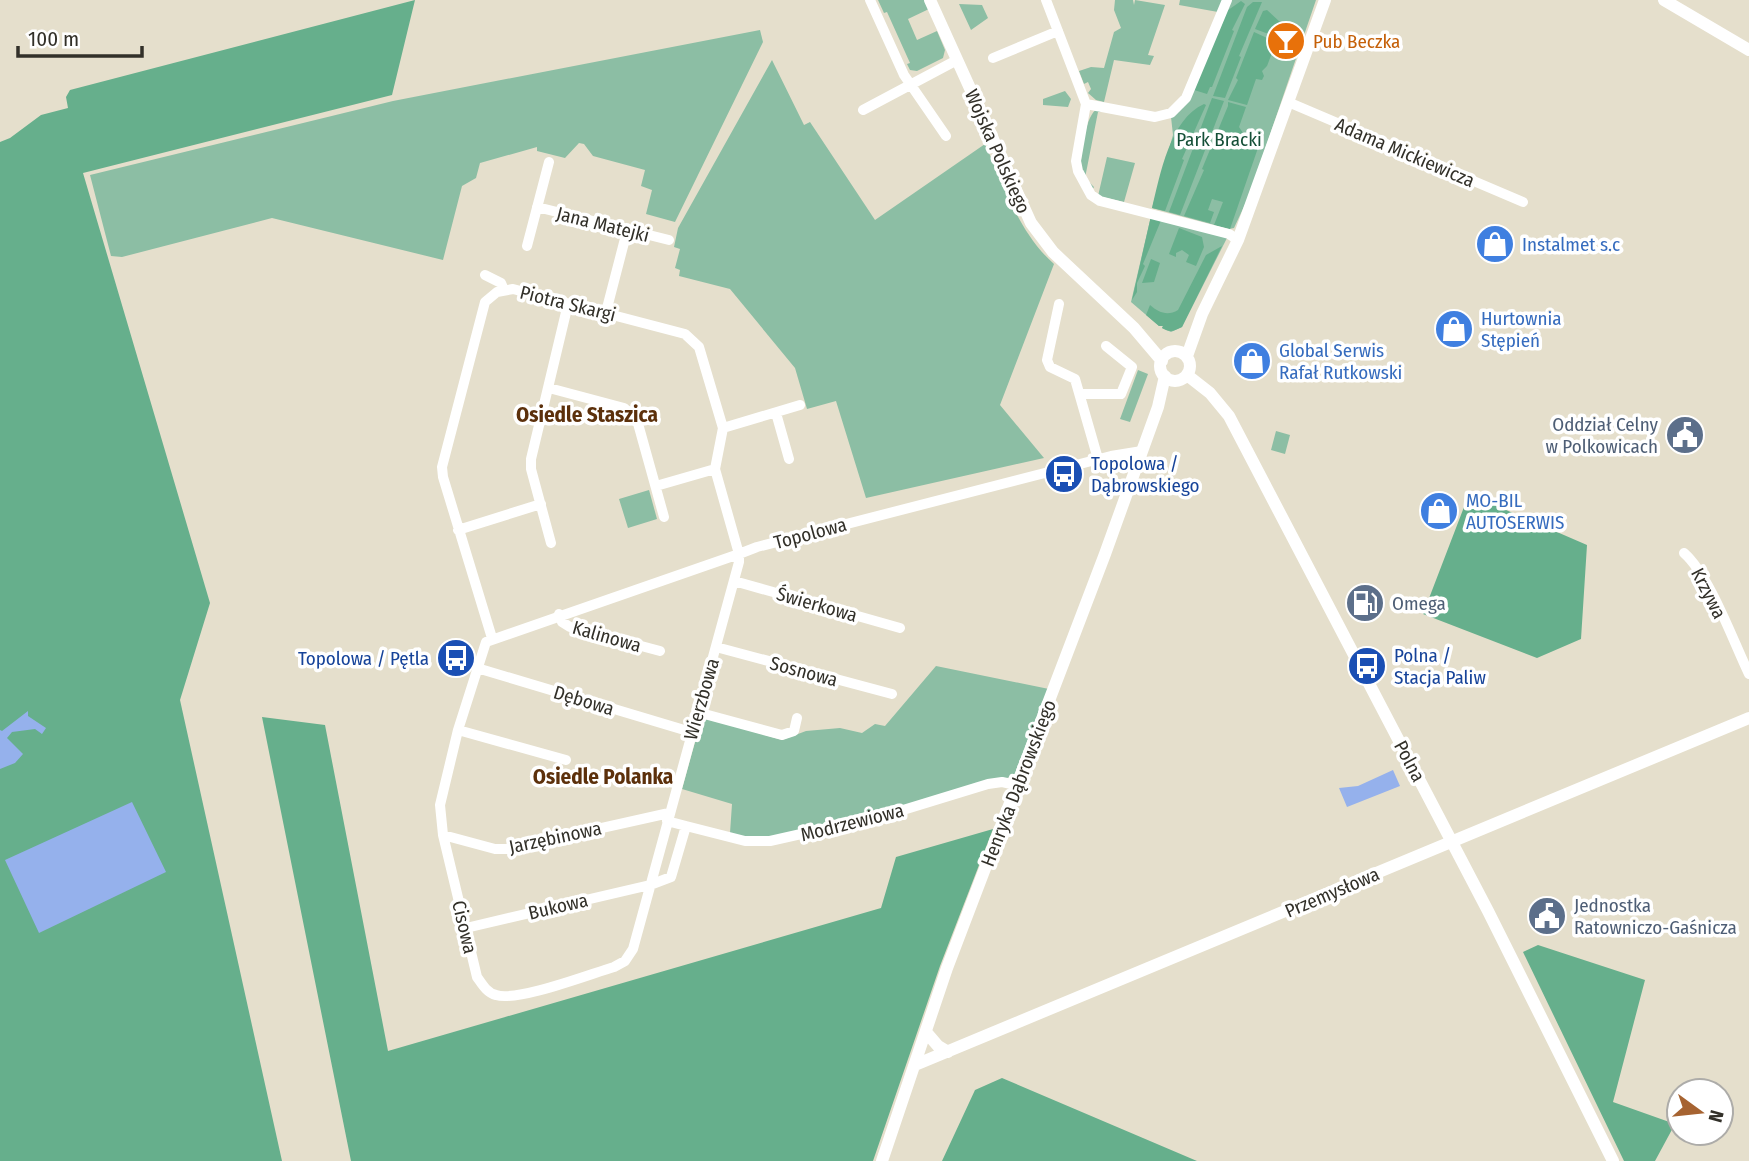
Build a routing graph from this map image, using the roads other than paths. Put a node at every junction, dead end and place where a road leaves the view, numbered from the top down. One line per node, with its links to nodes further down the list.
1 (870, 0): 11 (street)
2 (930, 0): 10 (street, Wojska Polskiego)
3 (1046, 0): 7 (street)
4 (1227, 0): 13 (street)
5 (1325, 0): 12 (street)
6 (1664, 0): 8 (street)
7 (1058, 31): 9 (street); 13 (street)
8 (1749, 50)
9 (993, 58)
10 (957, 60): 11 (street); 29 (street, Wojska Polskiego)
11 (911, 83): 14 (street); 15 (street)
12 (1288, 103): 17 (street, Adama Mickiewicza); 21 (street)
13 (1086, 104): 21 (street)
14 (863, 110)
15 (946, 136)
16 (549, 162): 18 (street)
17 (1523, 202)
18 (537, 207): 19 (street, Jana Matejki); 22 (street)
19 (627, 231): 20 (street, Jana Matejki); 27 (street)
20 (669, 240)
21 (1238, 240): 29 (street)
22 (527, 246)
23 (485, 275): 24 (street)
24 (504, 290): 25 (street, Piotra Skargi); 44 (street, Piotra Skargi)
25 (568, 304): 27 (street, Piotra Skargi); 32 (street)
26 (1059, 304): 33 (street)
27 (606, 312): 36 (street, Piotra Skargi)
28 (1106, 346): 33 (street)
29 (1173, 355): 30 (street); 31 (street)
30 (1187, 375): 31 (street); 67 (street, Polna)
31 (1169, 378): 37 (street, Henryka Dąbrowskiego)
32 (548, 388): 41 (street); 42 (street)
33 (1081, 394): 39 (street)
34 (800, 405): 35 (street)
35 (776, 412): 36 (street); 38 (street)
36 (723, 428): 40 (street, Piotra Skargi)
37 (1142, 451): 39 (street, Topolowa); 63 (street, Henryka Dąbrowskiego)
38 (789, 459)
39 (1098, 459): 47 (street, Topolowa)
40 (715, 469): 41 (street); 47 (street, Piotra Skargi)
41 (656, 486): 43 (street)
42 (541, 505): 44 (street); 45 (street)
43 (664, 517)
44 (458, 530): 51 (street, Piotra Skargi)
45 (551, 543)
46 (1684, 553): 55 (street, Krzywa)
47 (739, 554): 48 (street, Wierzbowa); 49 (street, Topolowa)
48 (734, 581): 50 (street, Świerkowa); 52 (street, Wierzbowa)
49 (559, 614): 51 (street, Topolowa); 53 (street, Kalinowa)
50 (900, 628)
51 (489, 640): 54 (street, Cisowa)
52 (716, 646): 56 (street, Sosnowa); 57 (street, Wierzbowa)
53 (660, 651)
54 (477, 668): 60 (street, Cisowa); 61 (street, Dębowa)
55 (1749, 674)
56 (892, 694)
57 (697, 712): 58 (street); 61 (street, Wierzbowa)
58 (797, 718)
59 (1749, 718): 67 (street, Przemysłowa)
60 (458, 730): 62 (street); 66 (street, Cisowa)
61 (691, 732): 64 (street, Wierzbowa)
62 (566, 761)
63 (1016, 785): 65 (street, Modrzewiowa); 70 (street, Henryka Dąbrowskiego)
64 (668, 817): 65 (street, Modrzewiowa); 66 (street, Jarzębinowa); 68 (street, Wierzbowa)
65 (686, 826): 68 (street)
66 (443, 835): 69 (street, Cisowa)
67 (1452, 842): 71 (street, Przemysłowa); 74 (street, Polna)
68 (650, 885): 69 (street, Bukowa); 69 (street, Cisowa)
69 (466, 928)
70 (926, 1032): 71 (street); 72 (street, Henryka Dąbrowskiego)
71 (948, 1052): 72 (street, Przemysłowa)
72 (915, 1065): 73 (street, Henryka Dąbrowskiego)
73 (882, 1161)
74 (1613, 1161)

